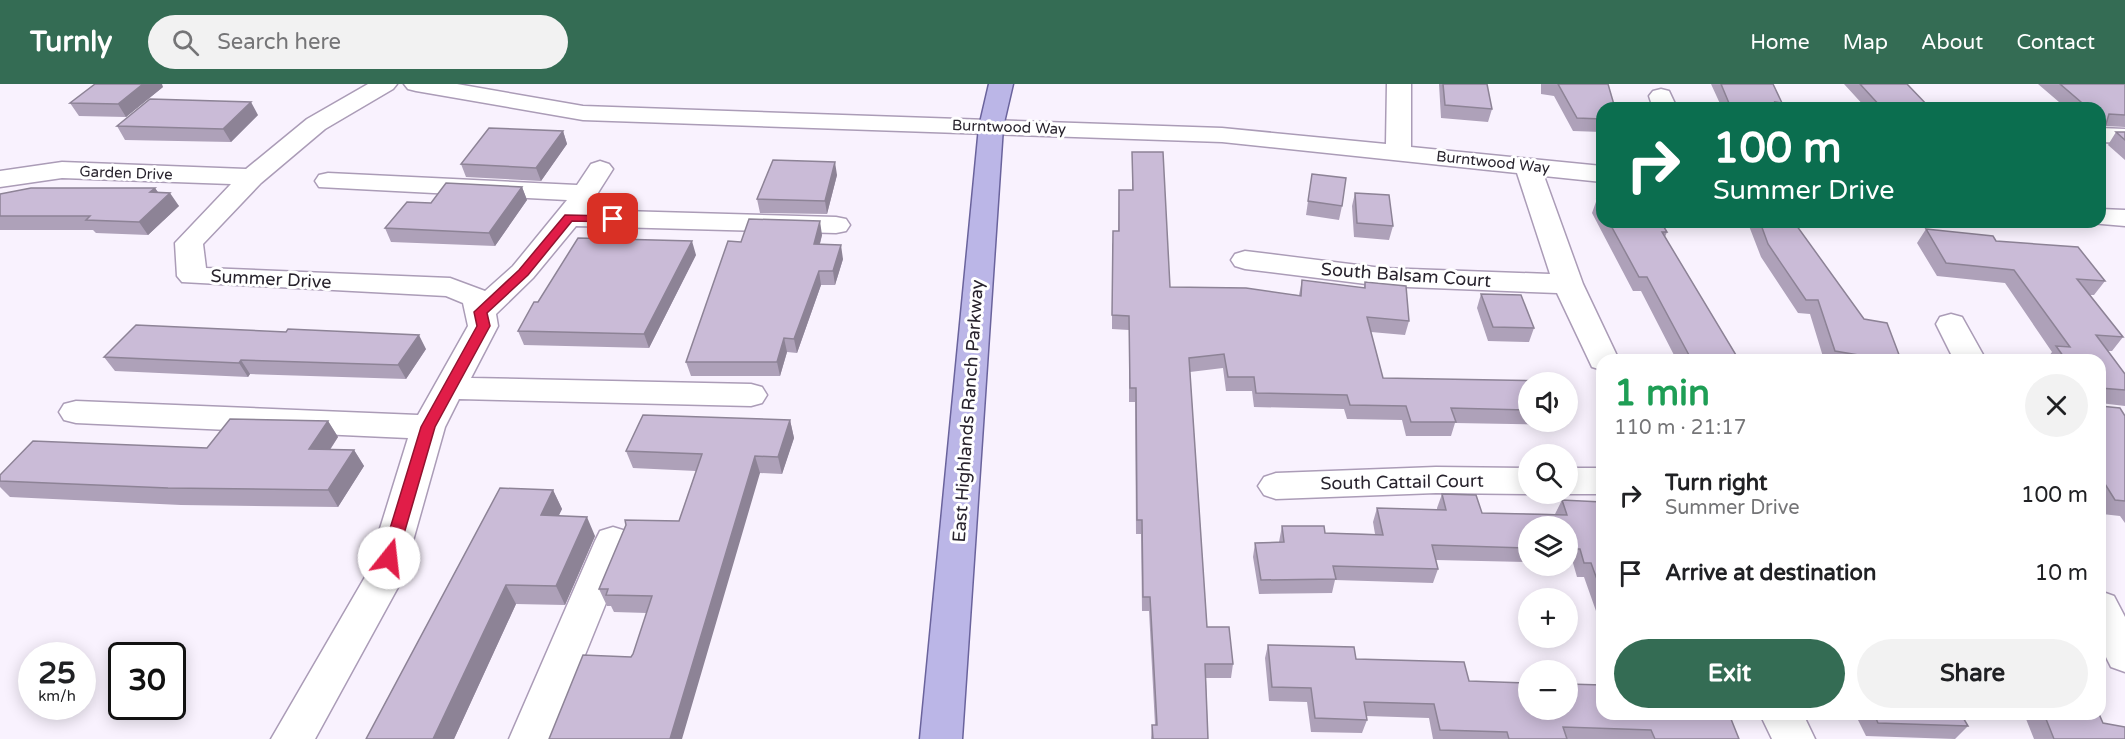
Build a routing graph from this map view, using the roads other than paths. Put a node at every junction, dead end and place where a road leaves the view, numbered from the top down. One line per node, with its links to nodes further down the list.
1 (385, 84): 12 (street, Summer Drive)
2 (416, 84): 5 (street, Burntwood Way)
3 (1002, 84): 5 (main road, East Highlands Ranch Parkway)
4 (1399, 84): 8 (street)
5 (991, 127): 8 (street, Burntwood Way); 40 (main road, East Highlands Ranch Parkway)
6 (2106, 135): 7 (street)
7 (2125, 136)
8 (1398, 153): 9 (street, Burntwood Way)
9 (1527, 165): 11 (street, Burntwood Way); 21 (street)
10 (600, 169): 15 (street)
11 (1596, 173)
12 (252, 177): 13 (street, Garden Drive); 22 (street, Summer Drive)
13 (0, 179)
14 (328, 182): 15 (street)
15 (583, 193): 17 (street)
16 (2106, 217): 18 (street)
17 (569, 218): 19 (street); 22 (street)
18 (2125, 218)
19 (836, 225)
20 (1245, 260): 21 (street, South Balsam Court)
21 (1568, 284): 24 (street)
22 (480, 312): 26 (street)
23 (1952, 324): 25 (street)
24 (1601, 354)
25 (1967, 354)
26 (449, 388): 27 (street); 29 (street)
27 (751, 395)
28 (76, 412): 29 (street)
29 (428, 427): 38 (street)
30 (1518, 481): 33 (street, South Cattail Court)
31 (1578, 481): 32 (street)
32 (1596, 481)
33 (1276, 486)
34 (613, 541): 39 (street)
35 (2106, 619): 36 (street)
36 (2125, 655)
37 (1784, 720): 41 (street)
38 (292, 739)
39 (530, 739)
40 (941, 739)
41 (1794, 739)

